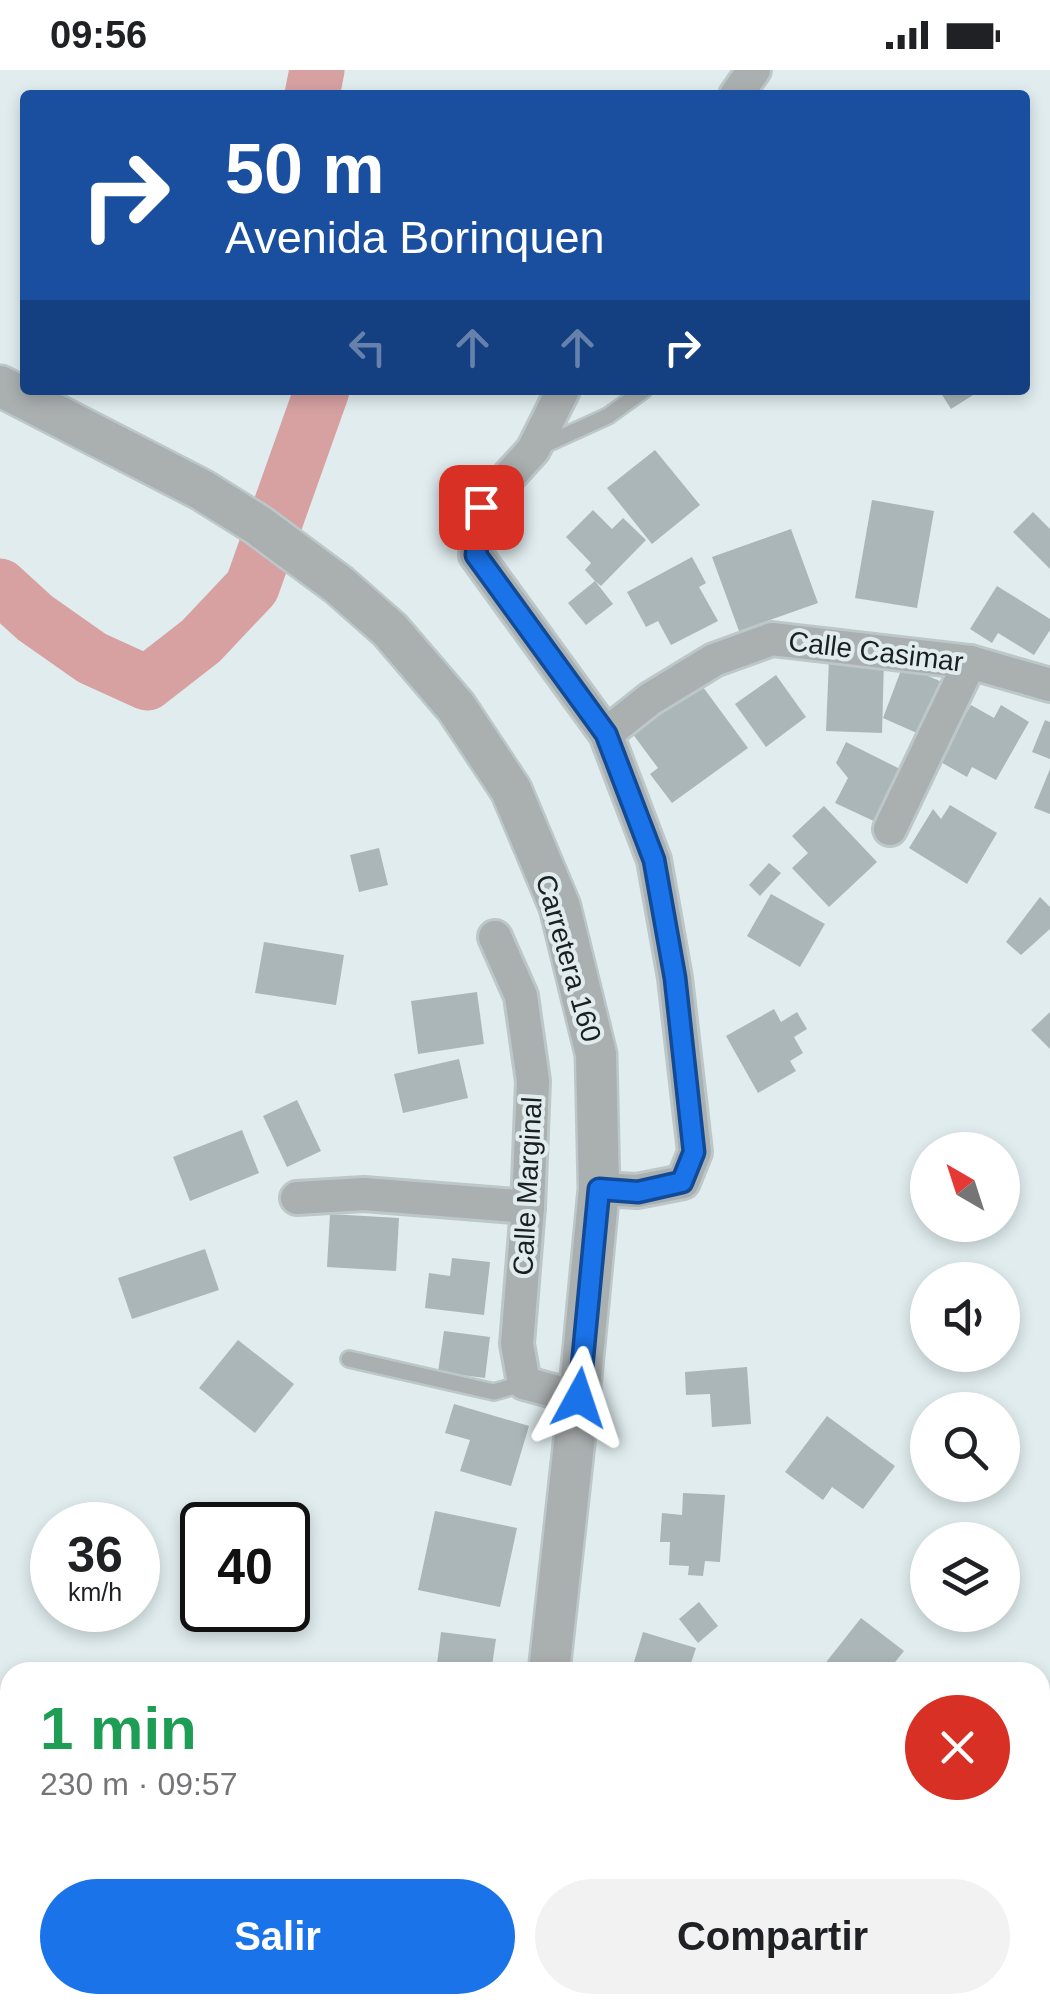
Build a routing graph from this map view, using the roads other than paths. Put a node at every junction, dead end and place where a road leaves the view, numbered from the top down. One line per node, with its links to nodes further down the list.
1 (0, 386): 10 (street, Carretera 160)
2 (561, 395): 4 (street)
3 (637, 395): 4 (lane)
4 (534, 450): 7 (street)
5 (970, 662): 6 (street, Calle Casimar); 7 (street, Calle Casimar); 8 (street)
6 (1050, 685)
7 (606, 734): 10 (street)
8 (890, 829)
9 (495, 937): 12 (street, Calle Marginal)
10 (599, 1189): 15 (street, Carretera 160)
11 (297, 1198): 12 (street)
12 (528, 1207): 14 (street, Calle Marginal)
13 (348, 1360): 14 (lane)
14 (524, 1384): 15 (street)
15 (579, 1398): 16 (street, Carretera 160)
16 (550, 1662)

